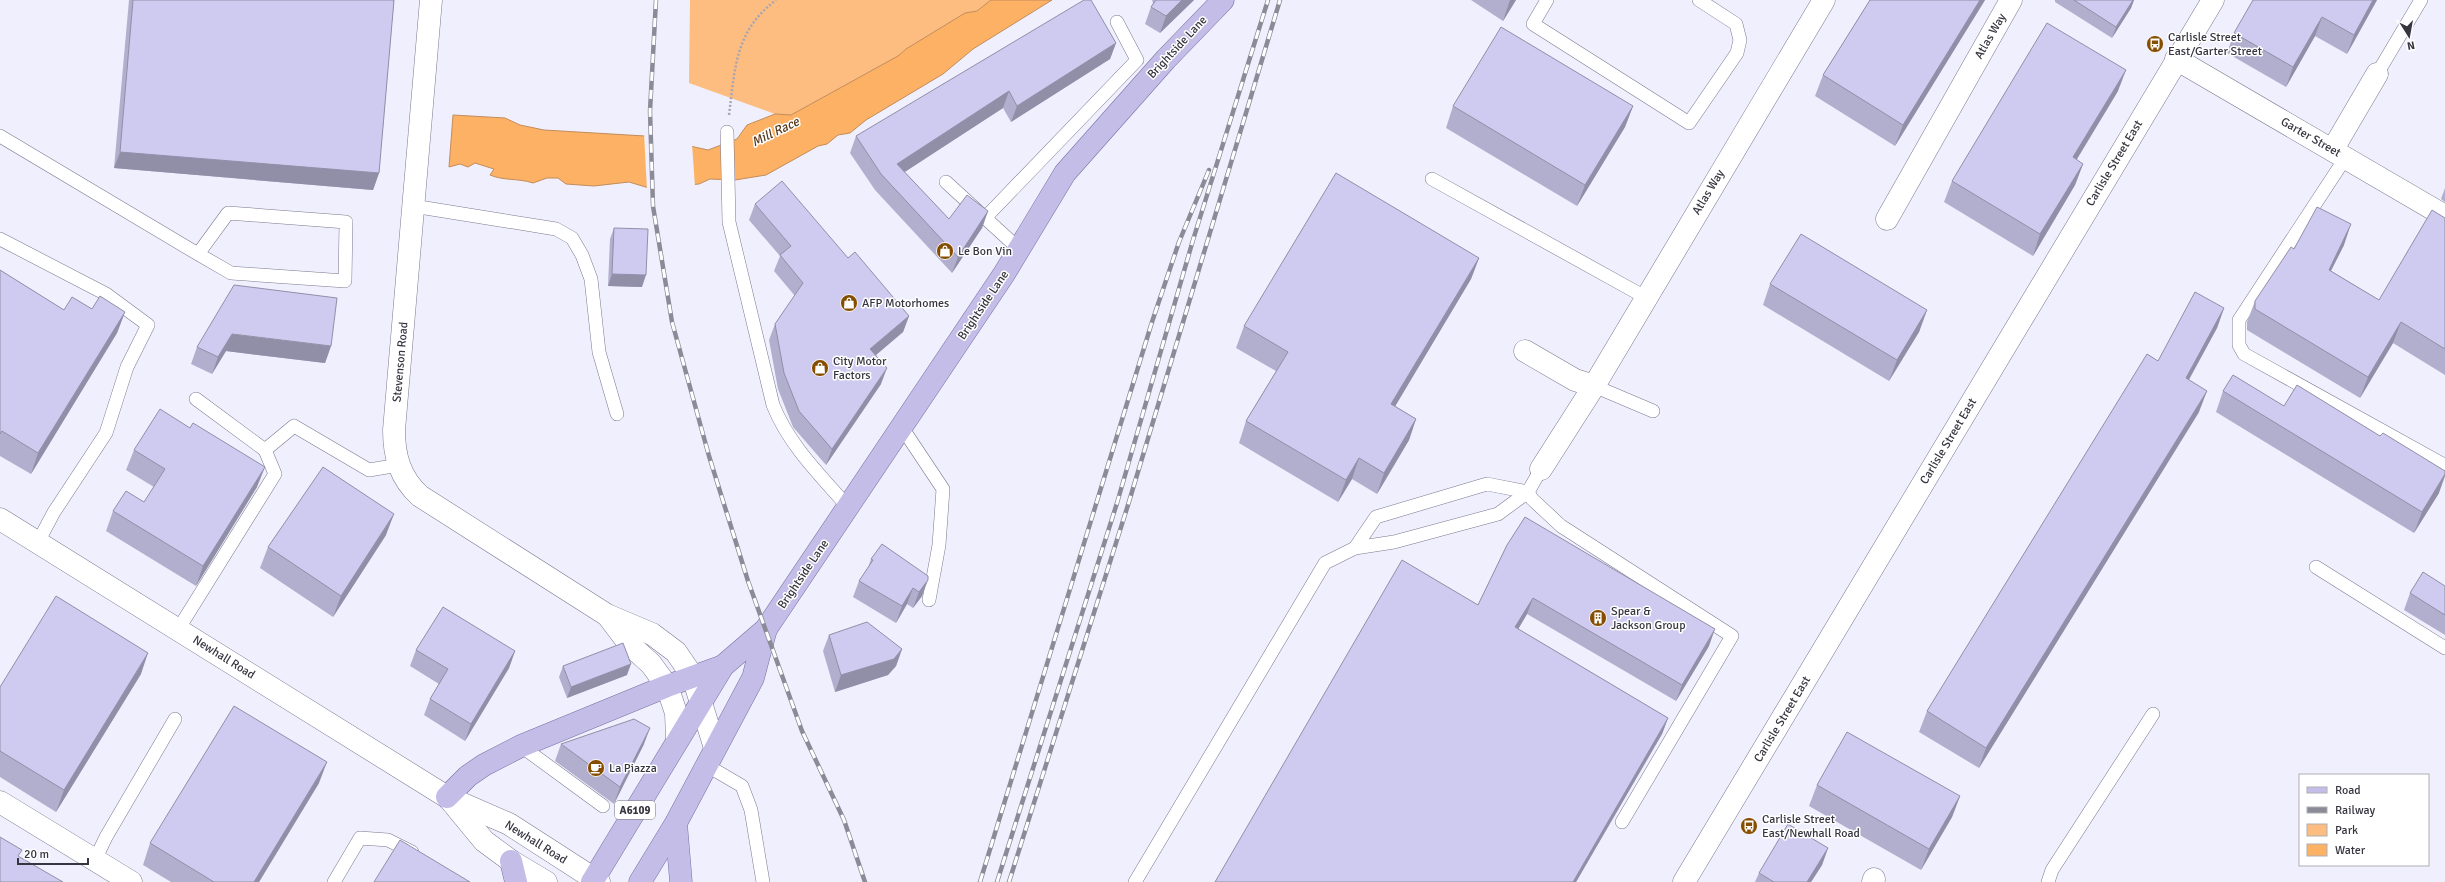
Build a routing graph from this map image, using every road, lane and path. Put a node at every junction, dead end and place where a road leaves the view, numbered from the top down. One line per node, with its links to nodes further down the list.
1 (431, 0): 18 (street, Stevenson Road)
2 (776, 0): 13 (path)
3 (1223, 0): 23 (main road, Brightside Lane / A6109)
4 (1547, 0): 5 (lane)
5 (1699, 0)
6 (1824, 0): 25 (street, Atlas Way)
7 (2011, 0): 21 (street, Atlas Way)
8 (2213, 0): 11 (street, Carlisle Street East)
9 (2421, 0): 12 (lane)
10 (1117, 22): 20 (lane)
11 (2176, 59): 15 (street, Garter Street); 73 (street, Carlisle Street East)
12 (2377, 74): 15 (street)
13 (727, 132): 37 (lane)
14 (0, 136): 24 (lane)
15 (2339, 153): 19 (street, Garter Street); 34 (lane)
16 (1432, 179): 25 (lane)
17 (946, 182): 20 (lane)
18 (413, 206): 30 (lane); 33 (street, Stevenson Road)
19 (2445, 216)
20 (985, 218): 23 (lane)
21 (1887, 218)
22 (0, 239): 39 (lane)
23 (1019, 249): 31 (main road, Brightside Lane / A6109)
24 (198, 254): 24 (lane)
25 (1646, 297): 27 (street, Atlas Way)
26 (1524, 351): 27 (street)
27 (1594, 386): 29 (lane); 35 (street, Atlas Way)
28 (196, 399): 32 (lane)
29 (1653, 411)
30 (617, 414)
31 (901, 426): 37 (main road, Brightside Lane / A6109); 42 (lane)
32 (265, 450): 33 (lane); 44 (lane)
33 (399, 465): 43 (street, Stevenson Road)
34 (2444, 465)
35 (1541, 469): 36 (lane)
36 (1528, 492): 40 (lane); 40 (lane); 59 (lane)
37 (848, 507): 45 (main road, Brightside Lane / A6109)
38 (0, 519): 39 (street, Newhall Road)
39 (38, 542): 44 (street, Newhall Road)
40 (1355, 548): 72 (lane)
41 (2316, 567): 46 (lane)
42 (929, 600)
43 (607, 615): 48 (street, Stevenson Road); 49 (street, Stevenson Road)
44 (179, 628): 56 (street, Newhall Road)
45 (766, 629): 47 (main road, Brightside Lane / A6109); 55 (main road, Brightside Lane / A6109)
46 (2445, 648)
47 (723, 666): 48 (main road); 50 (main road, Brightside Lane / A6109)
48 (693, 676): 49 (main road); 50 (street, Stevenson Road)
49 (667, 686): 53 (street, Stevenson Road); 54 (main road)
50 (701, 702): 53 (main road, Brightside Lane / A6109); 55 (street, Stevenson Road)
51 (2152, 714): 74 (lane)
52 (175, 719): 62 (lane)
53 (677, 740): 64 (main road, Brightside Lane / A6109)
54 (521, 746): 56 (main road); 58 (lane)
55 (710, 757): 60 (main road, Brightside Lane / A6109); 71 (lane)
56 (447, 797): 63 (street, Newhall Road); 64 (street, Newhall Road)
57 (0, 802): 62 (street)
58 (603, 806)
59 (1622, 822)
60 (676, 823): 69 (main road, Brightside Lane / A6109); 70 (main road)
61 (426, 859): 66 (lane)
62 (95, 860): 65 (street)
63 (511, 861): 67 (main road); 68 (street, Newhall Road)
64 (595, 881)
65 (130, 882)
66 (334, 882)
67 (516, 882)
68 (546, 882)
69 (640, 882)
70 (681, 882)
71 (763, 882)
72 (1135, 882)
73 (1684, 882)
74 (2048, 882)

